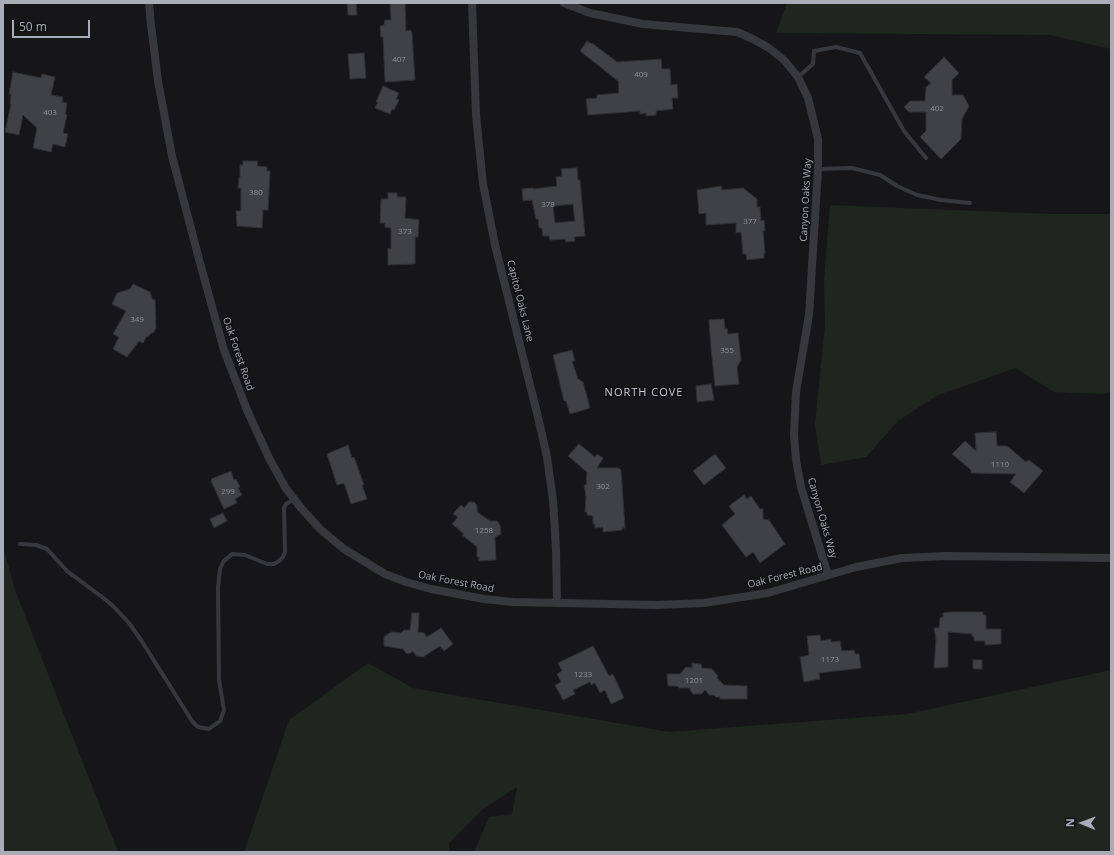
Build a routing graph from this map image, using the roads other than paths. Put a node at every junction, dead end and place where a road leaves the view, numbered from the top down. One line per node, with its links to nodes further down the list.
1 (149, 3): 8 (street, Oak Forest Road)
2 (472, 3): 12 (street, Capitol Oaks Lane)
3 (564, 3): 4 (street, Canyon Oaks Way)
4 (798, 77): 5 (lane); 6 (street, Canyon Oaks Way)
5 (926, 158)
6 (818, 169): 7 (lane); 11 (street, Canyon Oaks Way)
7 (970, 204)
8 (294, 498): 9 (lane); 12 (street, Oak Forest Road)
9 (20, 544)
10 (1111, 558): 11 (street, Oak Forest Road)
11 (828, 575): 12 (street, Oak Forest Road)
12 (557, 603)

